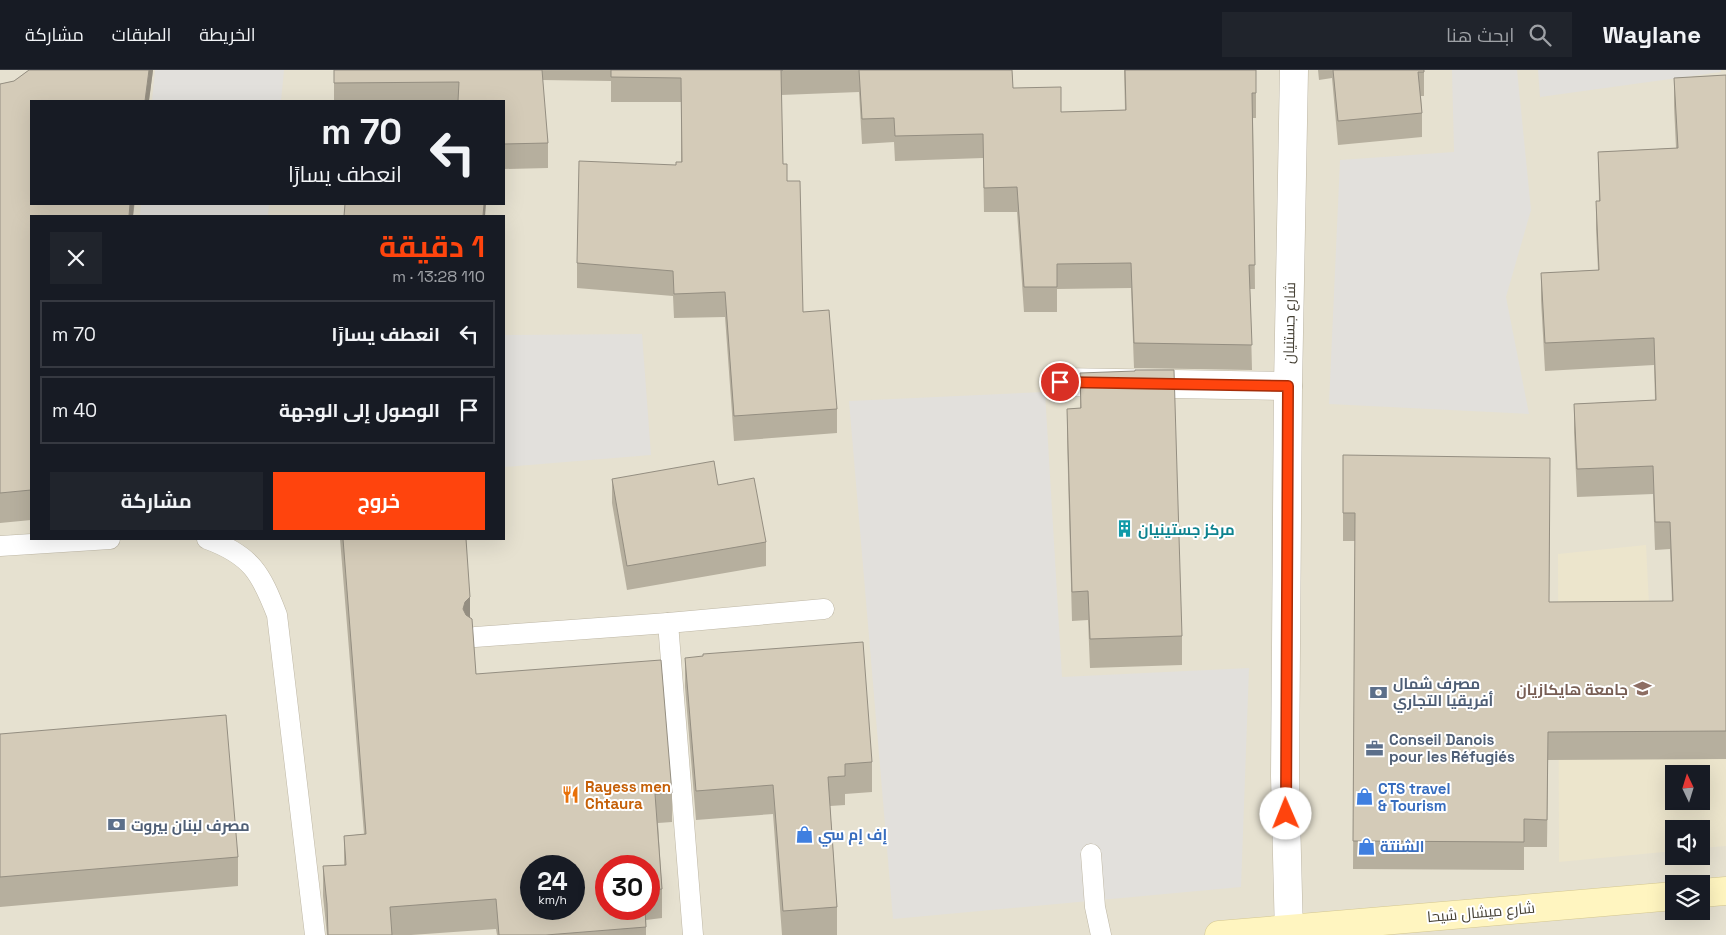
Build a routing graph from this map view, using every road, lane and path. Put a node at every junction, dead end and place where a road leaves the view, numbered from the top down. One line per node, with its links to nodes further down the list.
1 (1294, 70): 3 (street, شارع جستنيان)
2 (1060, 382): 3 (street)
3 (1288, 386): 14 (street, شارع جستنيان)
4 (94, 540): 6 (lane)
5 (210, 540): 15 (lane)
6 (0, 546)
7 (824, 609): 8 (lane)
8 (668, 624): 9 (lane); 16 (lane)
9 (475, 637)
10 (1091, 854): 17 (lane)
11 (1726, 891): 12 (main road)
12 (1710, 892)
13 (1665, 897): 14 (main road, شارع ميشال شيحا)
14 (1289, 932): 18 (main road, شارع ميشال شيحا)
15 (315, 935)
16 (693, 935)
17 (1101, 935)
18 (1219, 935)

